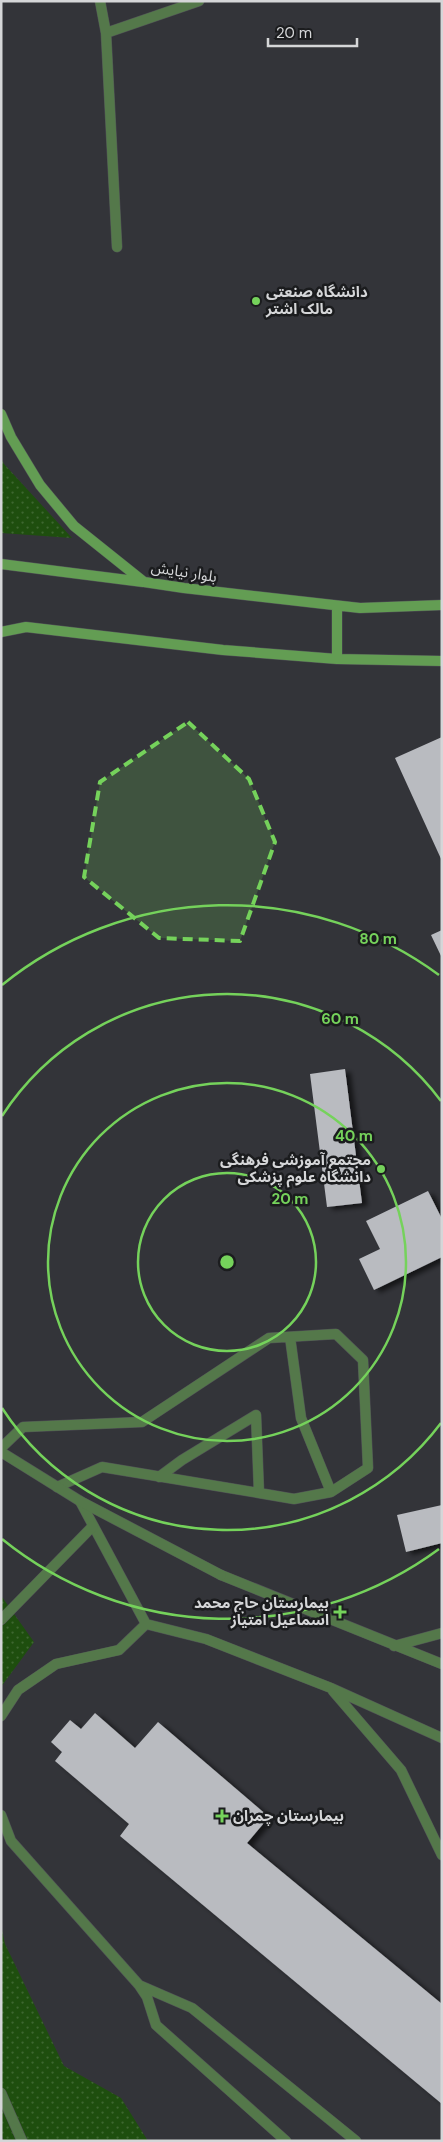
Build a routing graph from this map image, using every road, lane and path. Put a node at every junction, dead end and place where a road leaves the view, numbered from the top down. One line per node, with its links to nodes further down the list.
1 (100, 1): 3 (street)
2 (199, 1): 3 (street)
3 (106, 33): 4 (street)
4 (117, 247)
5 (1, 414): 7 (main road, بلوار نیایش)
6 (1, 564): 7 (main road)
7 (144, 582): 9 (main road, بلوار نیایش)
8 (442, 605): 9 (main road, بلوار نیایش)
9 (337, 606): 11 (main road)
10 (1, 632): 11 (main road)
11 (337, 659): 12 (main road)
12 (442, 661)
13 (290, 1337): 14 (street); 17 (street); 17 (street)
14 (1, 1450): 16 (street)
15 (159, 1477): 16 (street); 18 (street); 18 (street)
16 (57, 1486): 19 (street)
17 (331, 1492): 18 (street)
18 (259, 1493)
19 (80, 1501): 20 (street); 24 (street)
20 (93, 1526): 21 (street); 22 (street)
21 (1, 1620)
22 (146, 1624): 26 (street); 27 (street)
23 (442, 1633): 24 (street)
24 (394, 1646): 25 (street)
25 (442, 1664)
26 (331, 1688): 28 (street); 30 (street)
27 (1, 1716)
28 (442, 1738)
29 (1, 1815): 31 (street)
30 (442, 1856)
31 (139, 1985): 34 (street); 35 (street)
32 (1, 2093): 33 (street)
33 (22, 2141)
34 (286, 2141)
35 (356, 2141)

